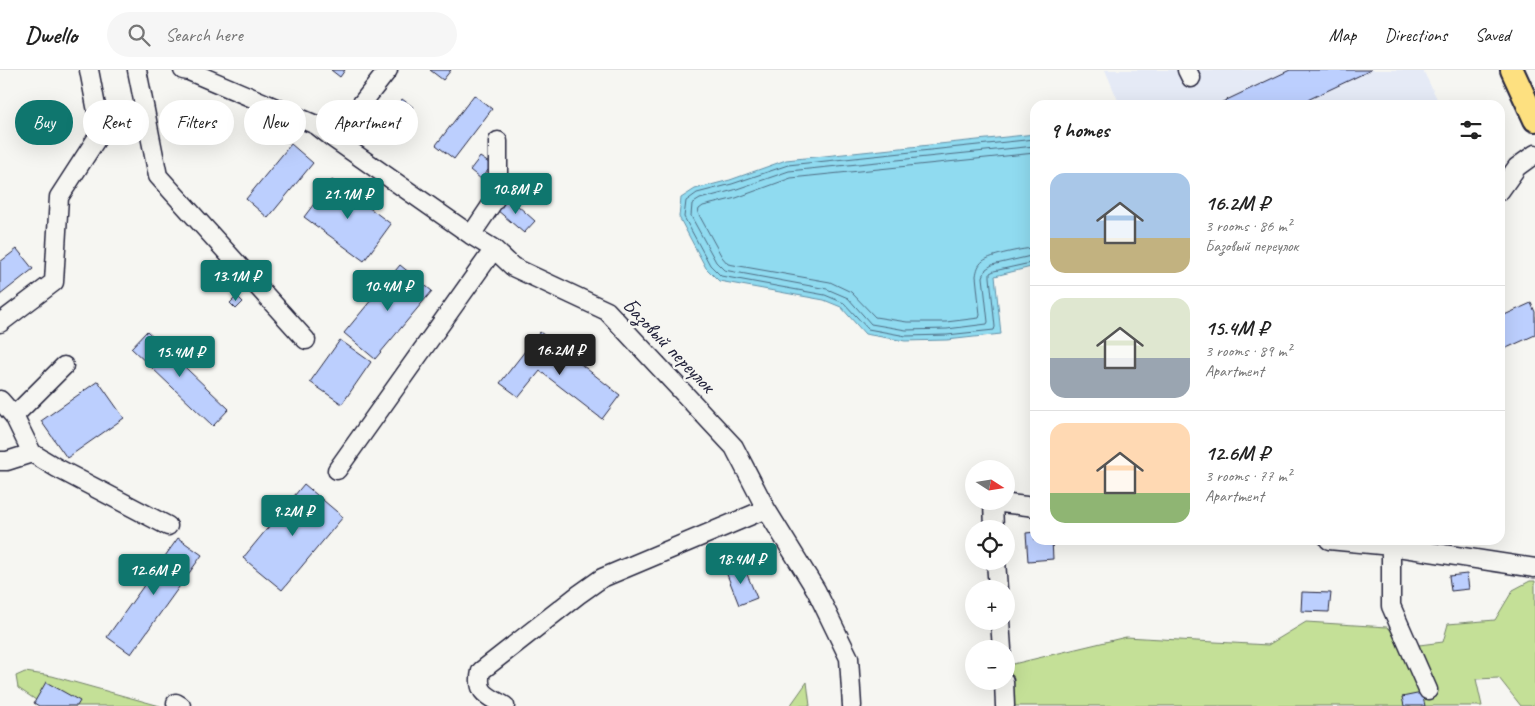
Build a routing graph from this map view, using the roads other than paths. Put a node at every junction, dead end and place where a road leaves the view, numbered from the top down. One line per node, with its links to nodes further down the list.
1 (89, 70): 15 (street)
2 (137, 70): 16 (street)
3 (187, 70): 8 (street, Базовый переулок)
4 (388, 70): 6 (street)
5 (1512, 70): 7 (main road)
6 (365, 100)
7 (1535, 120)
8 (316, 124)
9 (498, 141): 13 (street)
10 (343, 145): 13 (street, Базовый переулок)
11 (1535, 154): 12 (street)
12 (1505, 185)
13 (471, 235): 14 (street, Базовый переулок)
14 (494, 249): 22 (street); 24 (street, Базовый переулок)
15 (0, 323)
16 (306, 340)
17 (64, 366): 19 (street)
18 (0, 400): 19 (street)
19 (14, 416): 20 (street)
20 (32, 453): 21 (street); 26 (street)
21 (0, 461)
22 (336, 470)
23 (1030, 506): 25 (street)
24 (766, 508): 32 (street); 33 (street, Базовый переулок)
25 (994, 520)
26 (168, 526)
27 (1380, 545): 28 (street)
28 (1390, 546): 29 (street); 31 (street)
29 (1535, 568)
30 (1004, 690): 34 (street)
31 (1428, 690)
32 (505, 706)
33 (852, 706)
34 (1005, 706)

